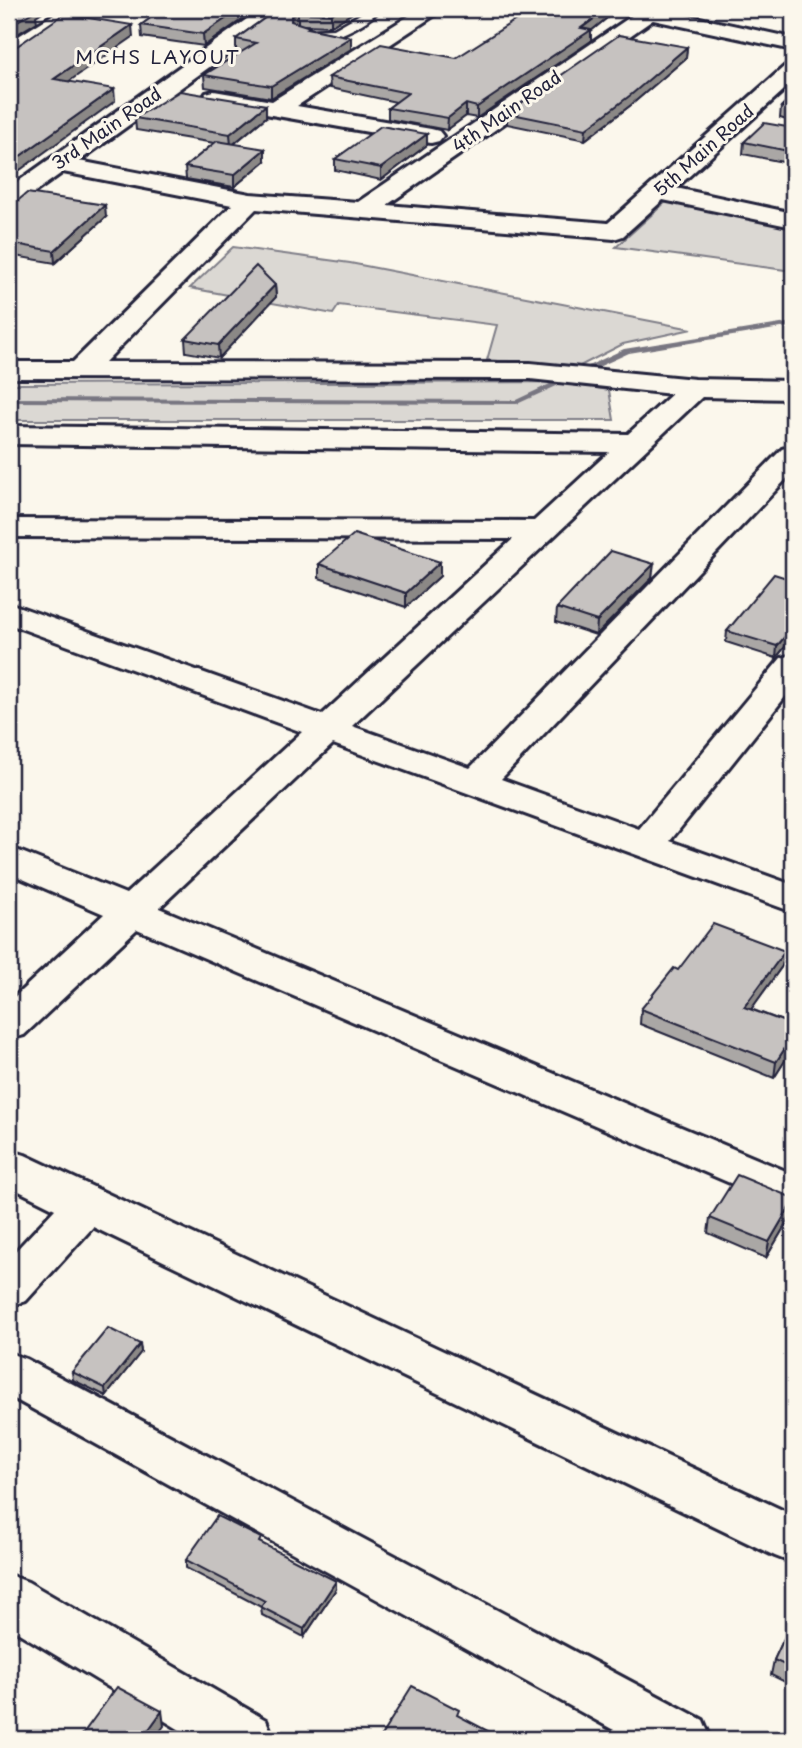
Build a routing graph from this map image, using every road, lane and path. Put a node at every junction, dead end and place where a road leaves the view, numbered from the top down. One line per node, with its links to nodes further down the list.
1 (76, 9): 8 (street)
2 (272, 9): 10 (street, 3rd Main Road)
3 (376, 9): 6 (lane)
4 (434, 9): 11 (street)
5 (640, 11): 7 (street); 14 (street, 4th Main Road)
6 (298, 30)
7 (793, 44)
8 (9, 51)
9 (793, 71): 12 (street, 5th Main Road)
10 (164, 89): 11 (street); 15 (street, 3rd Main Road)
11 (276, 109): 14 (street)
12 (738, 120): 13 (street); 16 (street, 5th Main Road)
13 (766, 126)
14 (463, 142): 19 (street, 4th Main Road)
15 (59, 164): 17 (street, 3rd Main Road); 18 (street)
16 (658, 192): 19 (street, 5th Main Road); 20 (street)
17 (12, 194)
18 (250, 201): 19 (street); 21 (street)
19 (363, 211)
20 (793, 220)
21 (82, 369): 22 (street); 23 (street)
22 (9, 370)
23 (695, 387): 24 (street); 26 (street)
24 (793, 390)
25 (9, 435): 26 (street)
26 (635, 443): 29 (street)
27 (793, 455): 33 (street)
28 (9, 528): 29 (street)
29 (542, 530): 32 (street)
30 (9, 612): 32 (street)
31 (793, 665): 34 (street)
32 (327, 729): 33 (street); 37 (street)
33 (477, 783): 34 (street)
34 (646, 845): 36 (street)
35 (9, 859): 37 (street)
36 (793, 898)
37 (131, 911): 38 (street); 40 (street)
38 (9, 1025)
39 (9, 1167): 41 (street)
40 (793, 1193)
41 (86, 1205): 42 (street); 44 (street)
42 (9, 1288)
43 (9, 1373): 47 (street)
44 (793, 1540)
45 (9, 1599): 46 (street)
46 (246, 1739)
47 (683, 1739)

